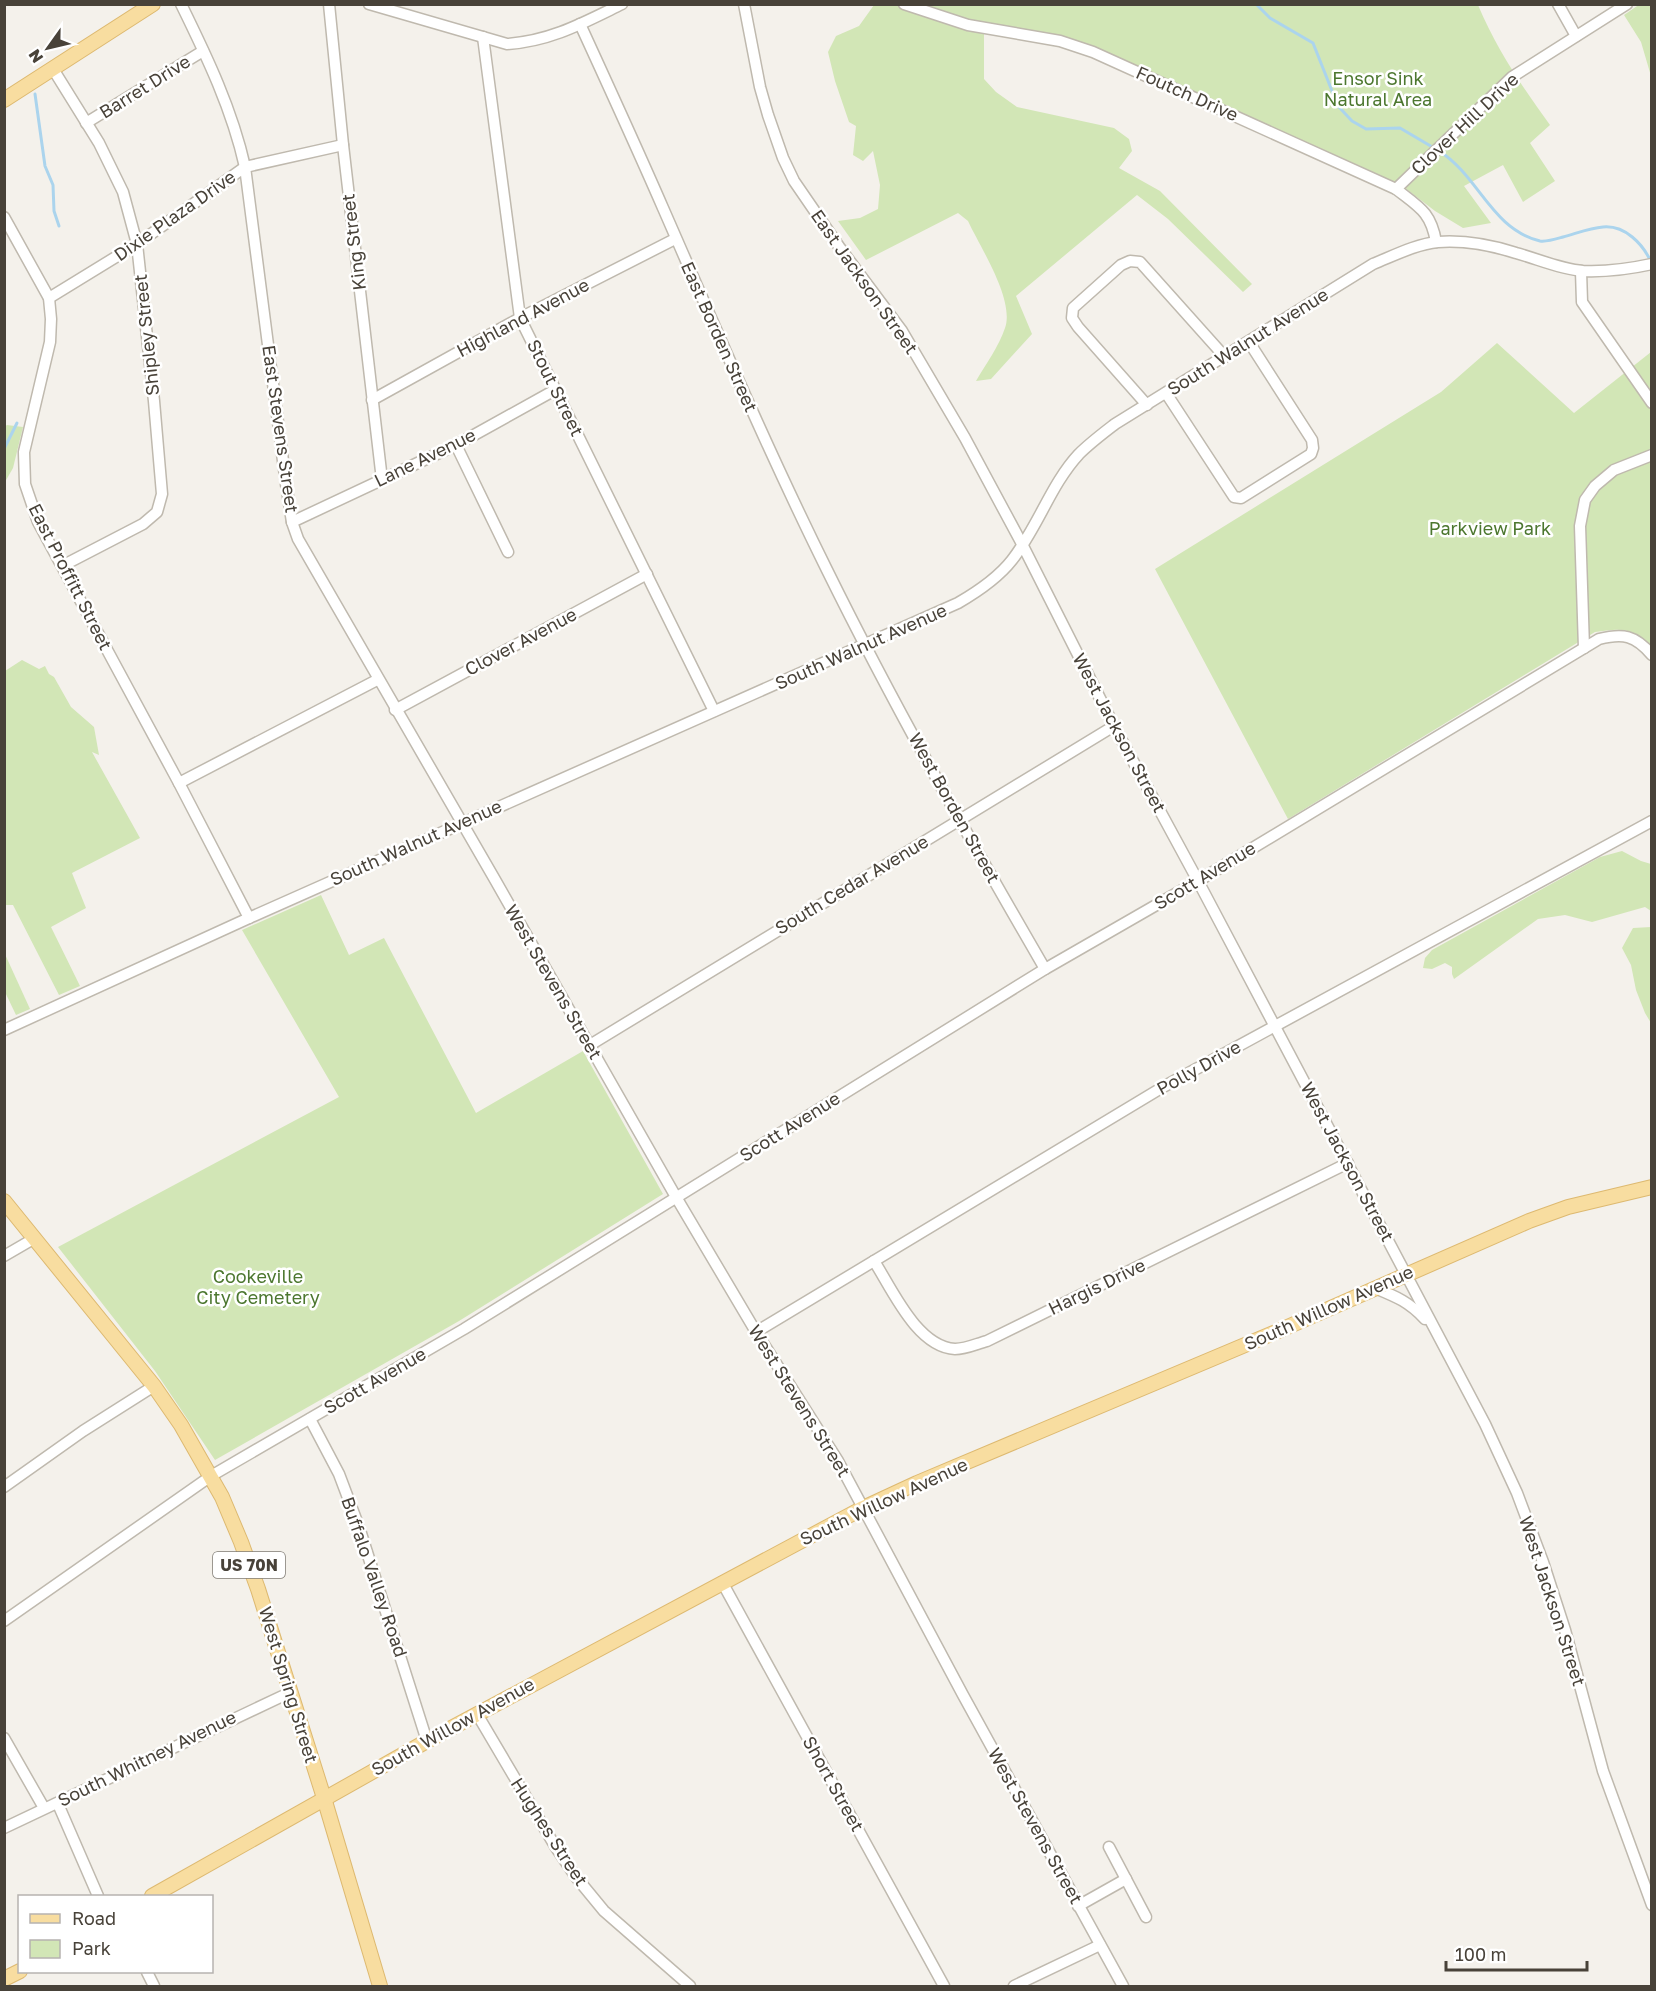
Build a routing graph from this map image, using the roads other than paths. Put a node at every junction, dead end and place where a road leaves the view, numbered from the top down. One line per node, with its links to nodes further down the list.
1 (153, 4): 14 (main road)
2 (181, 4): 13 (street, East Stevens Street)
3 (329, 4): 17 (street, King Street)
4 (369, 4): 12 (street)
5 (622, 4): 10 (street)
6 (744, 4): 39 (street, East Jackson Street)
7 (904, 4): 19 (street, Foutch Drive)
8 (1558, 4): 11 (street)
9 (1628, 4): 11 (street, Clover Hill Drive)
10 (580, 24): 12 (street); 21 (street, East Borden Street)
11 (1576, 36): 19 (street, Clover Hill Drive)
12 (483, 37): 27 (street, Stout Street)
13 (204, 51): 16 (street, Barret Drive); 18 (street, East Stevens Street)
14 (53, 69): 15 (main road); 16 (street, Shipley Street)
15 (4, 100)
16 (86, 123): 23 (street, Shipley Street)
17 (343, 145): 18 (street, Dixie Plaza Drive); 32 (street, King Street)
18 (245, 167): 23 (street, Dixie Plaza Drive); 38 (street, East Stevens Street)
19 (1396, 189): 22 (street, Foutch Drive)
20 (4, 217): 26 (street, East Proffitt Street)
21 (675, 239): 27 (street, Highland Avenue); 43 (street, East Borden Street)
22 (1437, 242): 25 (street, South Walnut Avenue); 28 (street, South Walnut Avenue)
23 (137, 244): 26 (street, Dixie Plaza Drive); 41 (street, Shipley Street)
24 (1652, 264): 25 (street, South Walnut Avenue)
25 (1581, 271): 33 (street)
26 (49, 298): 41 (street, East Proffitt Street)
27 (520, 318): 30 (street, Stout Street); 32 (street, Highland Avenue)
28 (1249, 342): 29 (street, South Walnut Avenue); 31 (street)
29 (1225, 357): 31 (street, South Walnut Avenue); 34 (street)
30 (555, 390): 35 (street, Lane Avenue); 42 (street, Stout Street)
31 (1166, 393): 34 (street, South Walnut Avenue)
32 (372, 400): 37 (street, King Street)
33 (1652, 403)
34 (1147, 405): 39 (street, South Walnut Avenue)
35 (456, 445): 37 (street, Lane Avenue); 40 (street)
36 (1652, 455): 44 (street)
37 (382, 480): 38 (street, Lane Avenue)
38 (292, 522): 46 (street, East Stevens Street)
39 (1022, 544): 43 (street, South Walnut Avenue); 49 (street, West Jackson Street)
40 (508, 552)
41 (62, 566): 50 (street, East Proffitt Street)
42 (647, 574): 47 (street, Clover Avenue); 48 (street, Stout Street)
43 (865, 645): 48 (street, South Walnut Avenue); 51 (street, West Borden Street)
44 (1584, 648): 45 (street); 54 (street, Scott Avenue)
45 (1652, 655)
46 (377, 680): 47 (street, East Stevens Street); 50 (street)
47 (395, 710): 53 (street, East Stevens Street)
48 (714, 711): 53 (street, South Walnut Avenue)
49 (1114, 726): 51 (street, South Cedar Avenue); 54 (street, West Jackson Street)
50 (179, 783): 55 (street, East Proffitt Street)
51 (959, 820): 56 (street, West Borden Street); 59 (street, South Cedar Avenue)
52 (1652, 821): 57 (street, Polly Drive)
53 (462, 823): 55 (street, South Walnut Avenue); 59 (street, West Stevens Street)
54 (1198, 881): 56 (street, Scott Avenue); 57 (street, West Jackson Street)
55 (249, 918): 58 (street, South Walnut Avenue)
56 (1045, 969): 62 (street, Scott Avenue)
57 (1274, 1027): 60 (street, West Jackson Street); 66 (street, Polly Drive)
58 (4, 1030)
59 (590, 1045): 62 (street, West Stevens Street)
60 (1348, 1163): 66 (street, Hargis Drive); 67 (street, West Jackson Street)
61 (1652, 1186): 67 (main road, South Willow Avenue)
62 (676, 1197): 70 (street, West Stevens Street); 72 (street, Scott Avenue)
63 (4, 1201): 64 (main road, West Spring Street / US 70N)
64 (35, 1238): 65 (street); 71 (main road, West Spring Street / US 70N)
65 (4, 1256)
66 (874, 1261): 70 (street, Polly Drive)
67 (1406, 1275): 68 (main road, South Willow Avenue); 69 (street, West Jackson Street)
68 (1375, 1288): 69 (street); 75 (main road, South Willow Avenue)
69 (1435, 1329): 90 (street, West Jackson Street)
70 (756, 1332): 75 (street, West Stevens Street)
71 (154, 1386): 73 (main road, West Spring Street / US 70N); 74 (street)
72 (310, 1419): 73 (street, Scott Avenue); 81 (street, Buffalo Valley Road)
73 (211, 1476): 77 (street, Scott Avenue); 78 (main road, West Spring Street / US 70N)
74 (4, 1487)
75 (863, 1508): 76 (main road, South Willow Avenue); 91 (street, West Stevens Street)
76 (722, 1582): 79 (main road, South Willow Avenue); 98 (street, Short Street)
77 (4, 1621)
78 (291, 1692): 82 (main road, West Spring Street / US 70N); 83 (street, South Whitney Avenue)
79 (477, 1714): 81 (main road, South Willow Avenue); 97 (street, Hughes Street)
80 (4, 1738): 84 (street)
81 (427, 1741): 82 (main road, South Willow Avenue)
82 (324, 1798): 89 (main road, South Willow Avenue); 96 (main road, West Spring Street / US 70N)
83 (58, 1804): 84 (street, South Whitney Avenue); 88 (street)
84 (44, 1808): 85 (street, South Whitney Avenue)
85 (4, 1828)
86 (1109, 1847): 87 (street)
87 (1126, 1879): 91 (street); 92 (street)
88 (98, 1895)
89 (154, 1895)
90 (1652, 1905)
91 (1078, 1906): 93 (street, West Stevens Street)
92 (1146, 1917)
93 (1100, 1945): 99 (street); 100 (street, West Stevens Street)
94 (18, 1972): 95 (main road)
95 (4, 1979)
96 (380, 1986)
97 (690, 1986)
98 (944, 1986)
99 (1014, 1986)
100 (1123, 1986)

